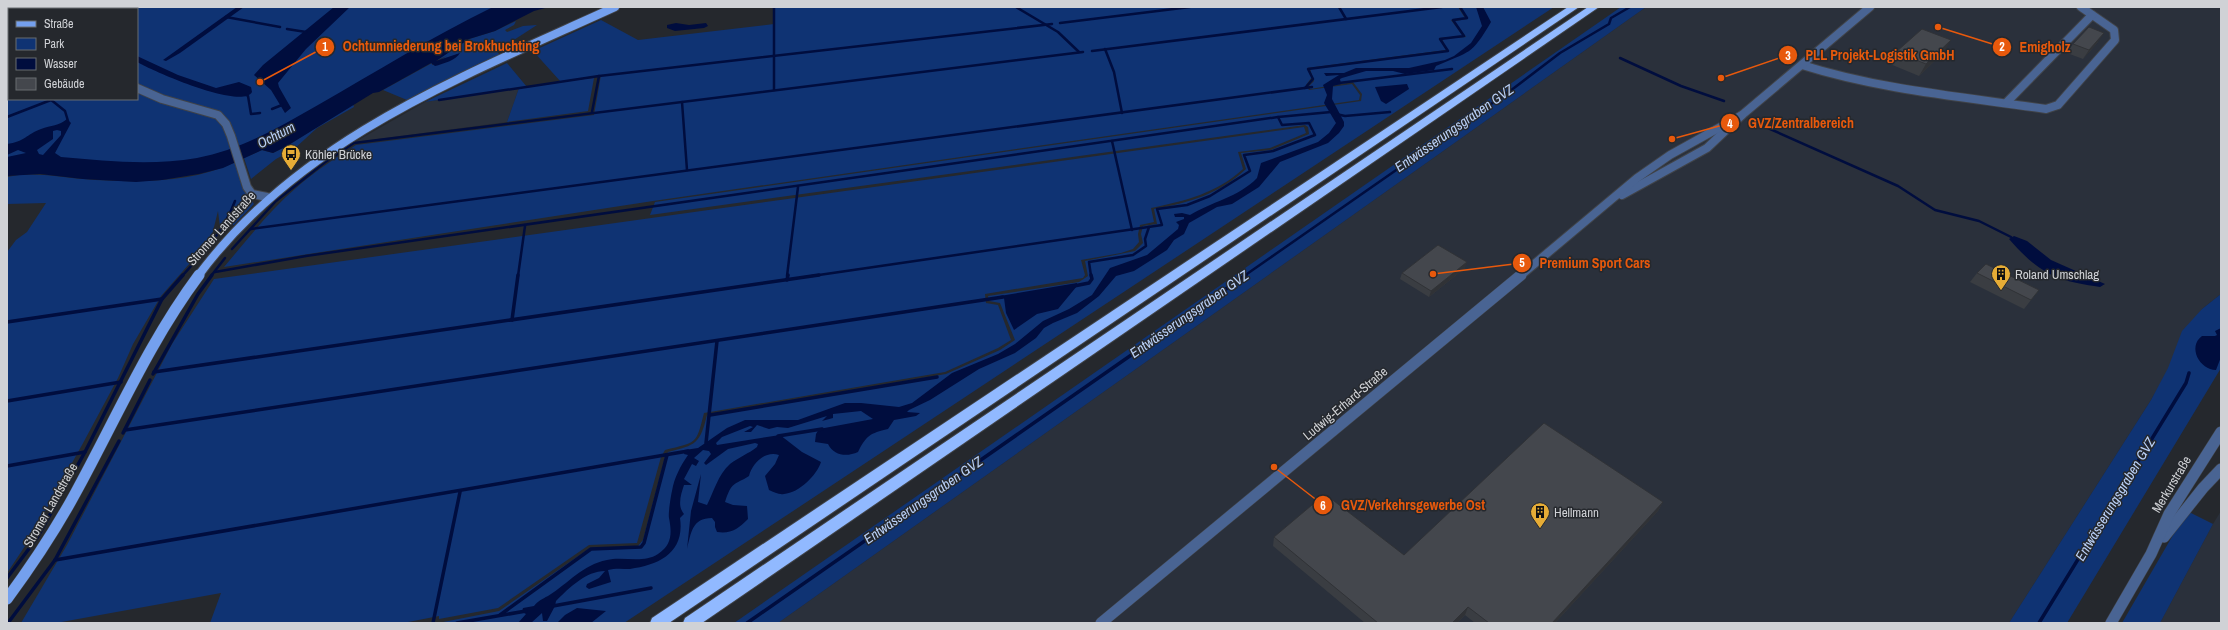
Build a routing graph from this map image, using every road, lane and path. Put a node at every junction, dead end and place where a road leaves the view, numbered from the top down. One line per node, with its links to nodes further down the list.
1 (616, 7): 11 (main road, Stromer Landstraße)
2 (1574, 7): 17 (highway)
3 (1594, 7): 18 (highway)
4 (1870, 7): 7 (street, Ludwig-Erhard-Straße)
5 (2081, 7): 6 (street)
6 (2092, 14): 9 (street); 9 (street)
7 (1802, 64): 9 (street); 10 (street, Ludwig-Erhard-Straße)
8 (138, 88): 11 (street)
9 (2006, 103)
10 (1742, 115): 12 (street, Ludwig-Erhard-Straße); 12 (street, Ludwig-Erhard-Straße)
11 (267, 197): 16 (main road, Stromer Landstraße)
12 (1606, 204): 19 (street, Ludwig-Erhard-Straße)
13 (2221, 432): 15 (street, Merkurstraße)
14 (2221, 469): 15 (street, Merkurstraße)
15 (2150, 554): 20 (street, Merkurstraße)
16 (7, 599)
17 (657, 623)
18 (690, 623)
19 (1102, 623)
20 (2111, 623)

